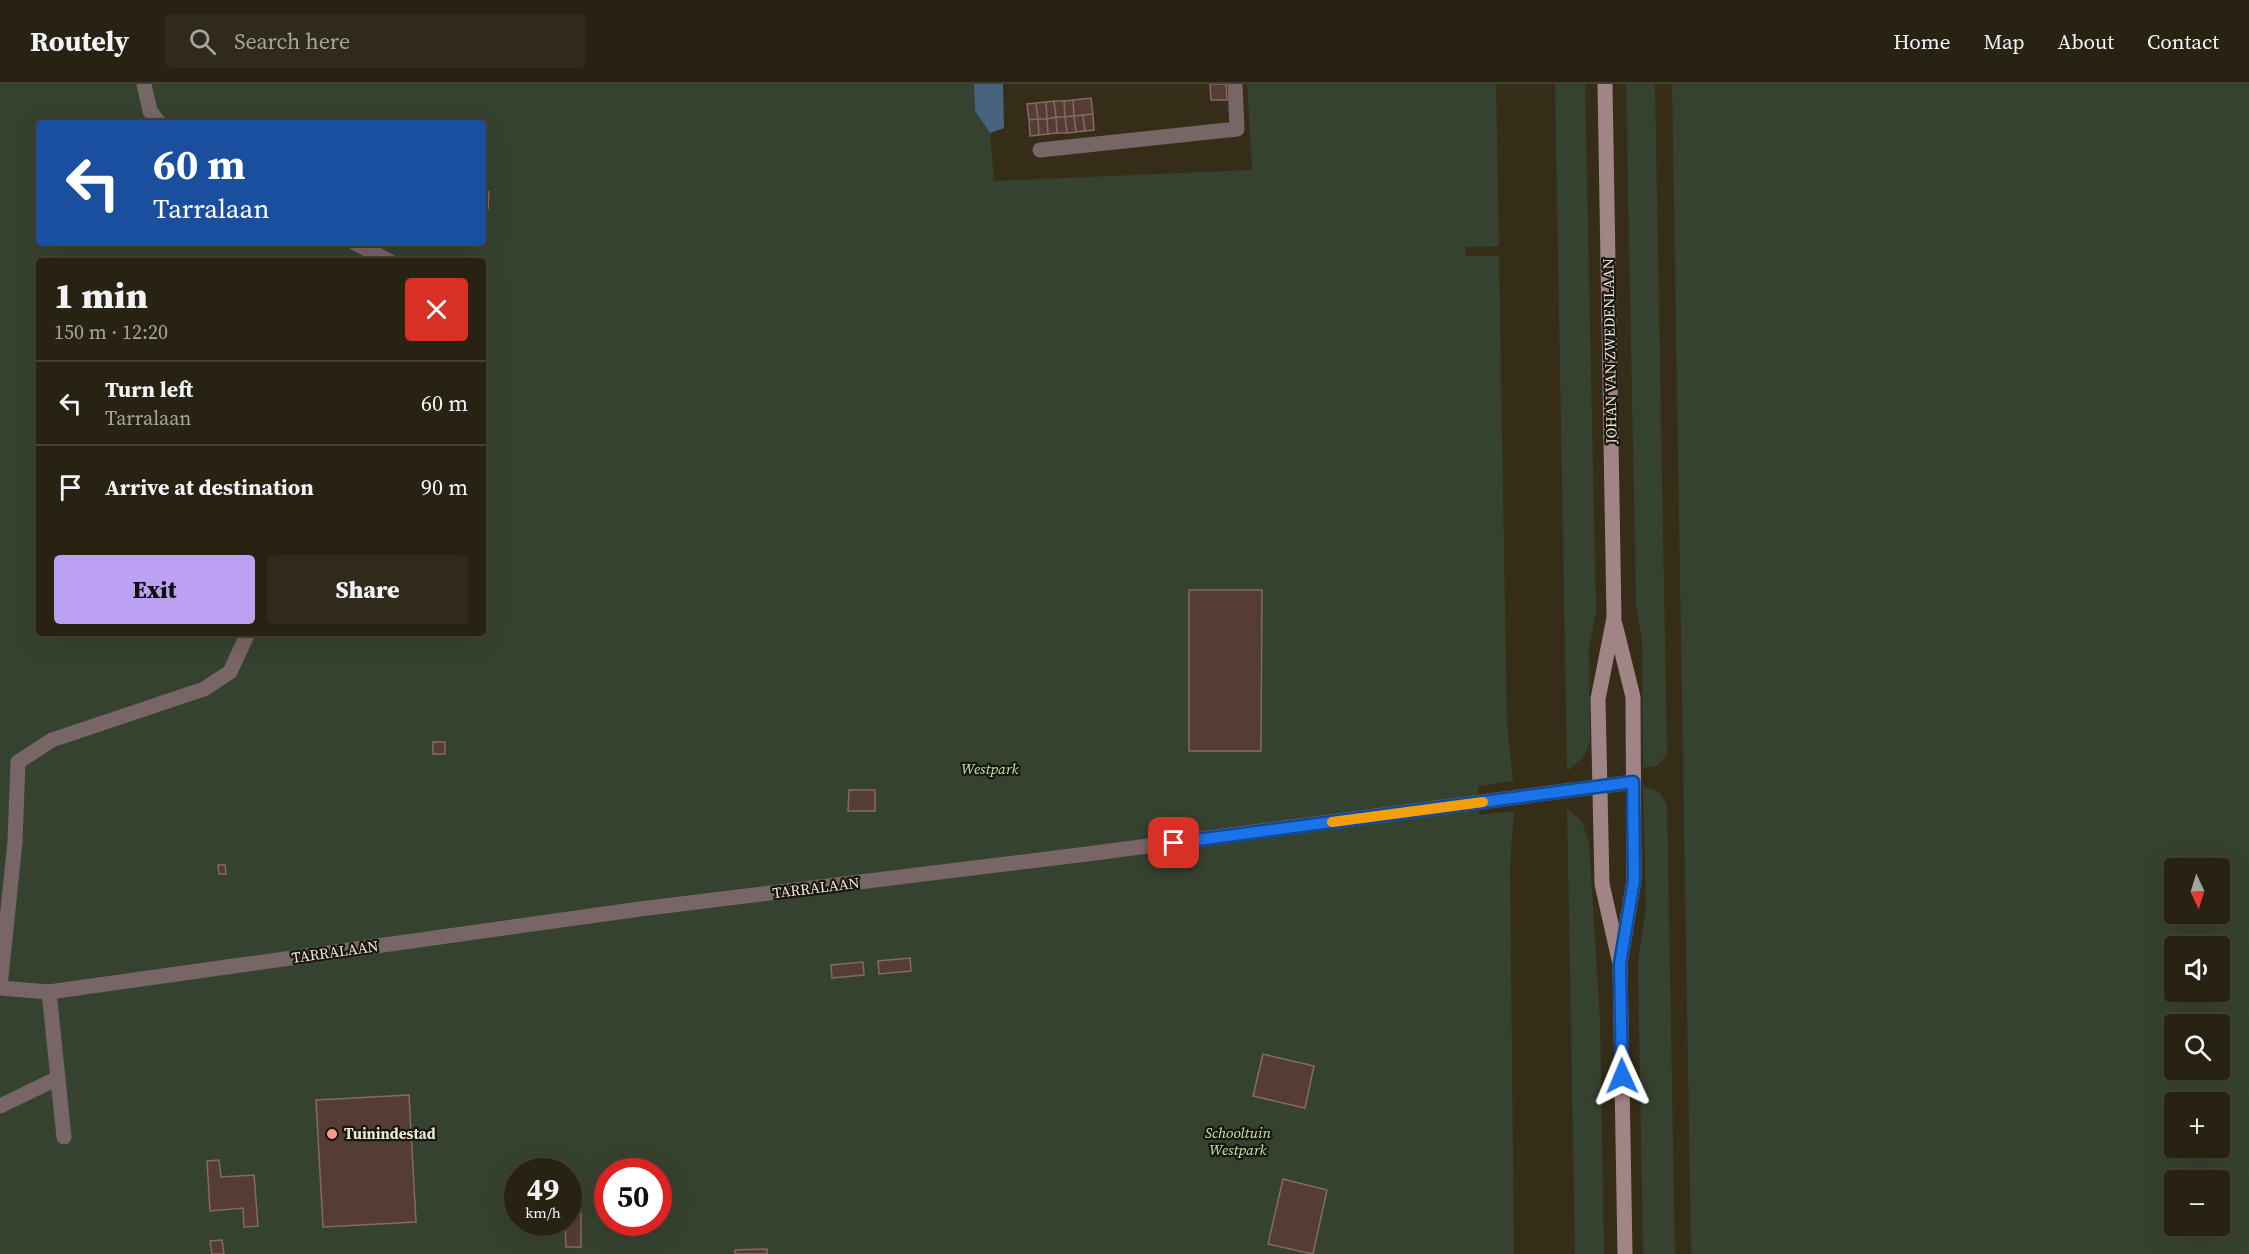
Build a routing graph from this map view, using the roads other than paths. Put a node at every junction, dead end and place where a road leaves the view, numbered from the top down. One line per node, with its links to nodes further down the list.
1 (144, 84): 4 (street)
2 (1235, 84): 5 (street)
3 (1605, 84): 8 (main road, JOHAN VAN ZWEDENLAAN)
4 (157, 120)
5 (1040, 150)
6 (361, 246): 7 (street)
7 (383, 258)
8 (1614, 618): 10 (main road, JOHAN VAN ZWEDENLAAN); 11 (main road, JOHAN VAN ZWEDENLAAN)
9 (247, 636): 13 (street)
10 (1633, 782): 11 (street, TARRALAAN); 12 (main road, JOHAN VAN ZWEDENLAAN)
11 (1600, 786): 12 (main road, JOHAN VAN ZWEDENLAAN); 14 (street, TARRALAAN)
12 (1620, 964): 18 (main road, JOHAN VAN ZWEDENLAAN)
13 (0, 988): 14 (street, TARRALAAN)
14 (49, 992): 15 (street)
15 (58, 1078): 16 (street); 17 (street)
16 (0, 1106)
17 (64, 1137)
18 (1625, 1254)

